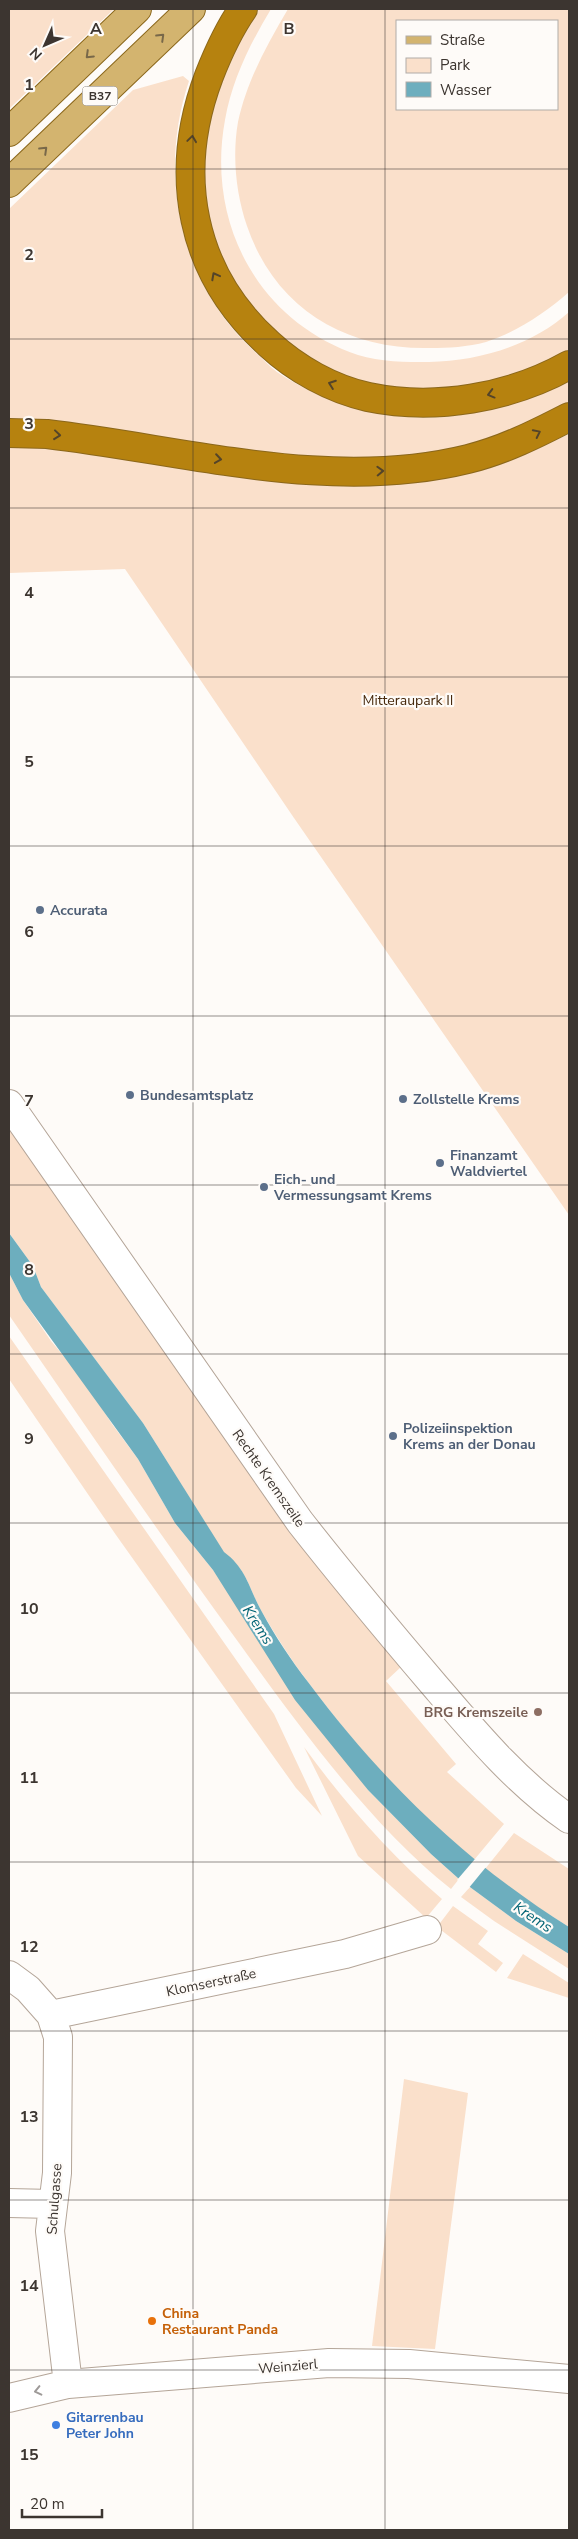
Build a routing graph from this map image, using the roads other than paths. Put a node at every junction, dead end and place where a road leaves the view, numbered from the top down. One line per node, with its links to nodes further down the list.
1 (137, 9): 4 (main road, B37, one-way to 4)
2 (191, 9): 5 (main road, B37, one-way to 2)
3 (243, 9): 6 (highway, one-way to 3)
4 (9, 132)
5 (9, 183)
6 (569, 365)
7 (569, 418): 8 (highway, one-way to 7)
8 (9, 434)
9 (9, 1104): 10 (street, Rechte Kremszeile)
10 (569, 1819)
11 (426, 1930): 13 (street, Klomserstraße)
12 (9, 1975): 13 (street)
13 (51, 2015): 15 (street, Schulgasse)
14 (9, 2203): 15 (street)
15 (52, 2204): 17 (street, Schulgasse)
16 (569, 2379): 17 (street, Weinzierl)
17 (68, 2384): 18 (street, Weinzierl, one-way to 18)
18 (9, 2398)

